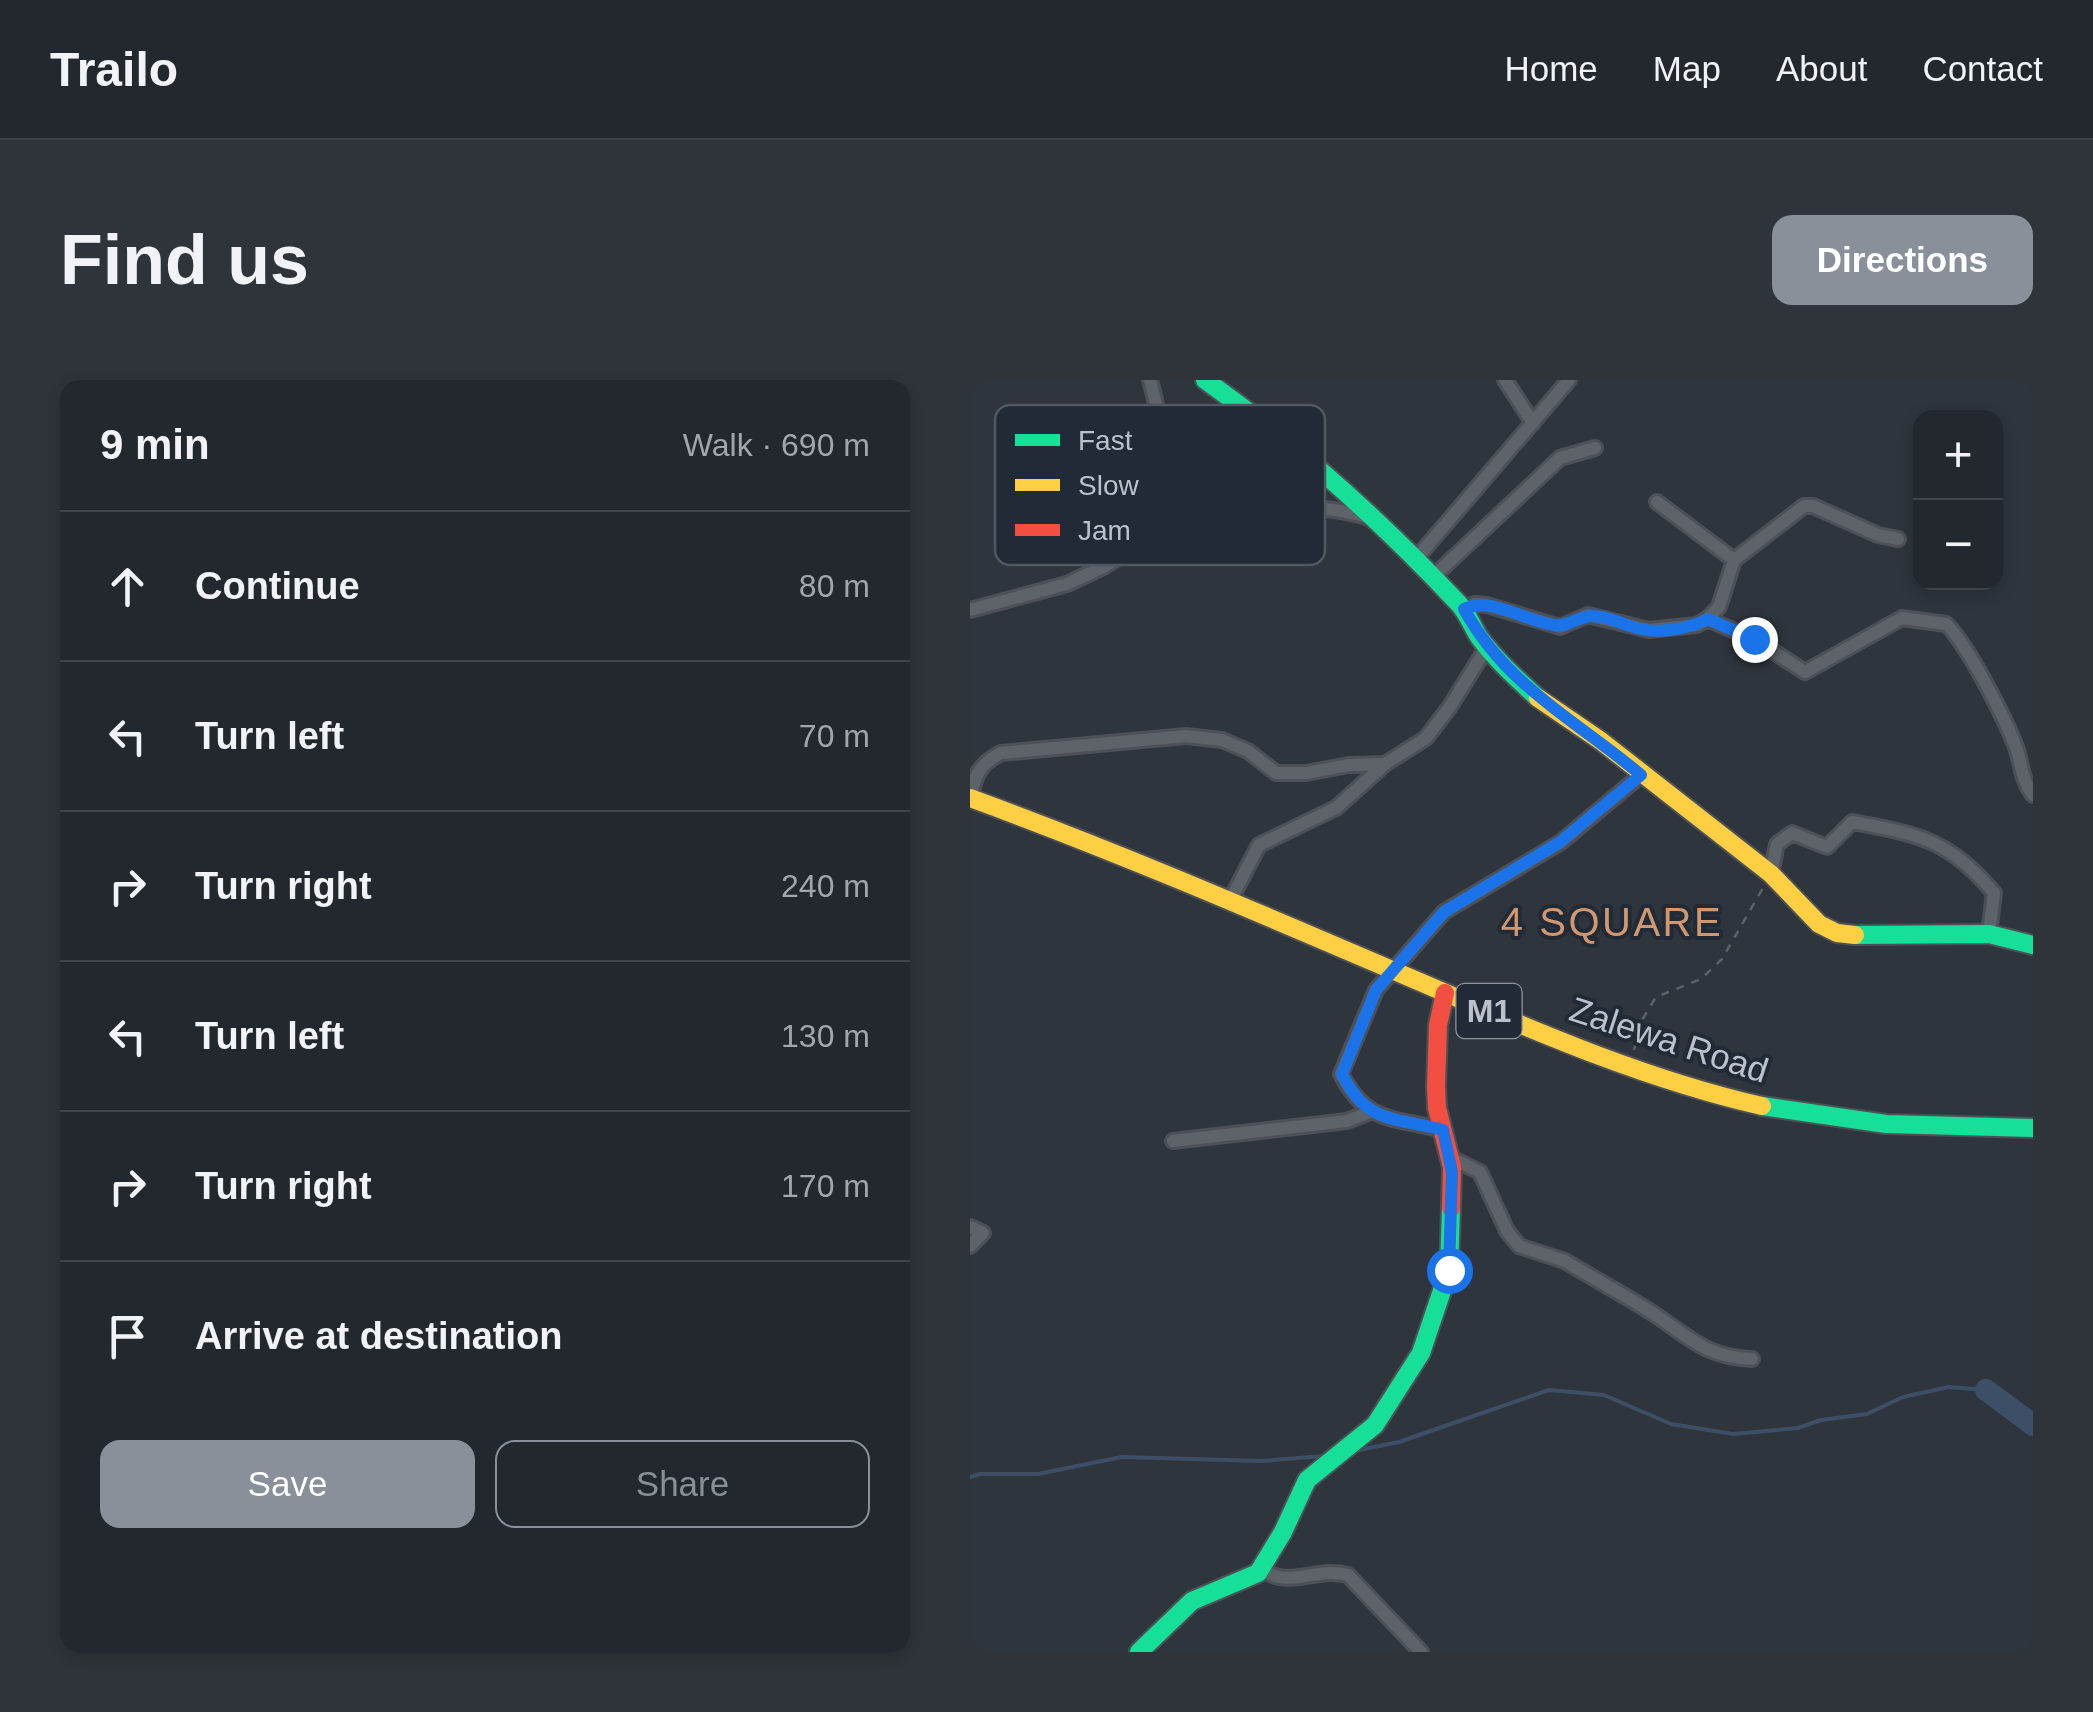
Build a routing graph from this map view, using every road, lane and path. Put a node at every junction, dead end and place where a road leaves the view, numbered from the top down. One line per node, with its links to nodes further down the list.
1 (1150, 380): 5 (street)
2 (1205, 380): 6 (main road)
3 (1505, 380): 7 (street)
4 (1569, 380): 7 (street)
5 (1157, 405)
6 (1240, 405)
7 (1534, 423): 14 (street)
8 (1595, 448): 17 (street)
9 (1325, 477): 12 (main road)
10 (1657, 502): 15 (street)
11 (1325, 508): 12 (street)
12 (1370, 517): 14 (main road)
13 (1898, 539): 15 (street)
14 (1414, 560): 17 (main road)
15 (1734, 560): 20 (street)
16 (1107, 565): 19 (street)
17 (1433, 577): 18 (main road)
18 (1464, 609): 20 (street); 21 (main road)
19 (970, 610)
20 (1708, 619): 24 (street)
21 (1487, 647): 22 (street); 23 (main road)
22 (1385, 764): 25 (street); 27 (street)
23 (1641, 775): 26 (main road); 30 (street)
24 (2033, 795)
25 (970, 798): 27 (main road, Zalewa Road / M1)
26 (1771, 874): 28 (main road); 28 (street); 32 (path)
27 (1230, 899): 30 (main road, Zalewa Road / M1)
28 (1989, 934): 29 (main road)
29 (2033, 945)
30 (1391, 972): 31 (main road, Zalewa Road / M1); 33 (street)
31 (1444, 993): 32 (main road, Zalewa Road / M1); 35 (main road)
32 (1629, 1068): 34 (main road, Zalewa Road / M1)
33 (1370, 1112): 35 (street); 36 (street)
34 (2033, 1128)
35 (1443, 1130): 37 (main road)
36 (1174, 1141)
37 (1449, 1157): 40 (street); 41 (main road)
38 (970, 1226): 39 (street)
39 (970, 1246)
40 (1752, 1359)
41 (1262, 1568): 42 (main road); 43 (street)
42 (1139, 1652)
43 (1421, 1652)

